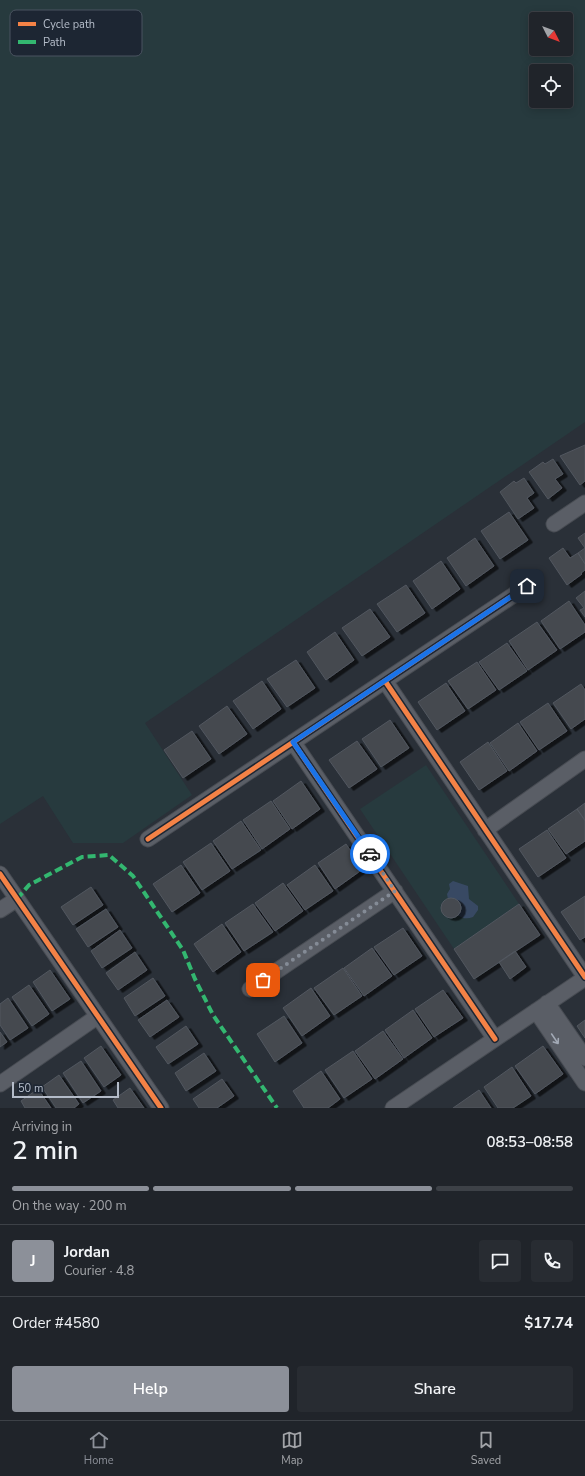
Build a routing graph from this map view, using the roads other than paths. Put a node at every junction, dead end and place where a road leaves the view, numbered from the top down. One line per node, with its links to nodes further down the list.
1 (585, 503): 2 (street)
2 (554, 524)
3 (527, 586): 4 (street)
4 (385, 681): 5 (street); 7 (street)
5 (293, 742): 8 (street); 10 (street)
6 (585, 759): 7 (street)
7 (486, 830): 13 (street)
8 (148, 839)
9 (0, 874): 11 (street)
10 (395, 891): 14 (street); 17 (street)
11 (17, 899): 12 (street); 16 (street)
12 (0, 910)
13 (585, 977): 15 (street)
14 (250, 990)
15 (541, 1007): 17 (street); 18 (street); 20 (street, one-way to 20)
16 (98, 1016): 19 (street); 21 (street)
17 (495, 1039): 22 (street)
18 (585, 1058)
19 (0, 1084)
20 (585, 1084)
21 (161, 1108)
22 (393, 1108)

